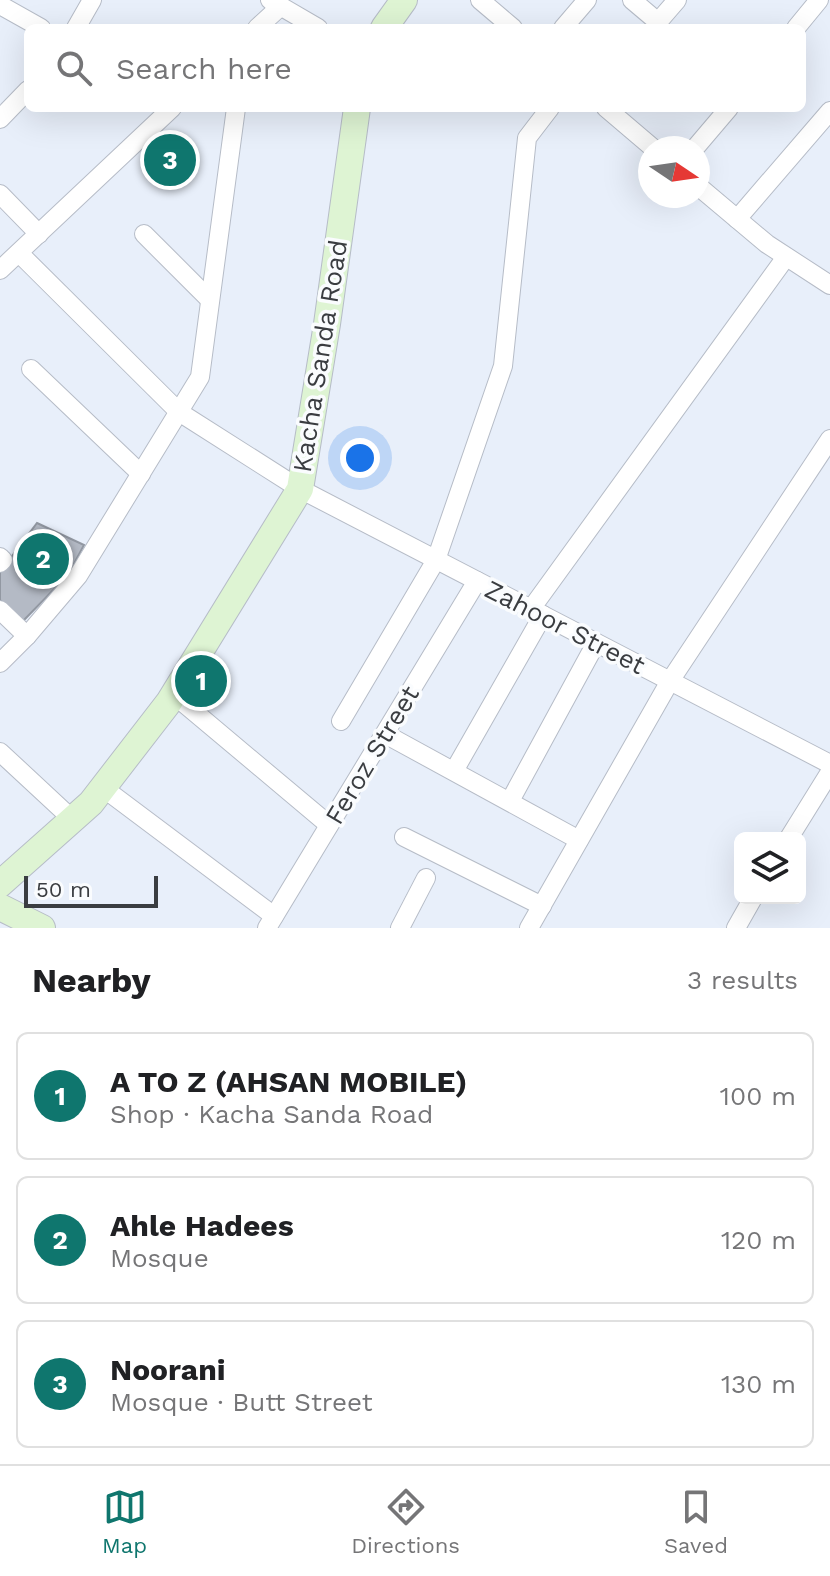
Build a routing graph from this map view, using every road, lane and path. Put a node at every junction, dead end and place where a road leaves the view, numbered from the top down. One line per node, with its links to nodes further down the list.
1 (92, 0): 11 (street)
2 (404, 0): 14 (main road)
3 (480, 0): 15 (street)
4 (587, 0): 16 (street)
5 (632, 0): 6 (street)
6 (677, 0)
7 (819, 0): 17 (street)
8 (276, 3): 12 (street); 13 (street)
9 (0, 5): 10 (street)
10 (34, 24)
11 (78, 24)
12 (260, 24)
13 (311, 24)
14 (387, 24)
15 (508, 24)
16 (566, 24)
17 (799, 24)
18 (24, 94): 26 (street)
19 (830, 111): 31 (street)
20 (168, 112): 32 (street)
21 (235, 112): 38 (street)
22 (356, 112): 43 (main road, Kacha Sanda Road)
23 (547, 112): 45 (street)
24 (611, 112): 27 (street)
25 (726, 112): 28 (street)
26 (0, 119)
27 (639, 136)
28 (705, 136)
29 (0, 194): 32 (street)
30 (710, 196): 31 (street)
31 (737, 219): 35 (street)
32 (39, 234): 34 (street)
33 (144, 234): 38 (street)
34 (19, 253): 36 (street); 40 (street, Zahoor Street)
35 (786, 257): 37 (street); 49 (street)
36 (0, 270)
37 (830, 285)
38 (210, 300): 40 (street)
39 (31, 369): 42 (street)
40 (179, 412): 42 (street); 43 (street, Zahoor Street)
41 (830, 439): 53 (street)
42 (141, 474): 50 (street)
43 (300, 489): 45 (street, Zahoor Street); 54 (main road, Kacha Sanda Road)
44 (0, 557): 46 (street)
45 (436, 560): 47 (street, Zahoor Street); 55 (street)
46 (0, 563)
47 (477, 581): 49 (street, Zahoor Street); 56 (street, Feroz Street)
48 (0, 610): 50 (street)
49 (537, 612): 51 (street, Zahoor Street); 59 (street)
50 (27, 636): 52 (street)
51 (596, 643): 53 (street, Zahoor Street); 62 (street)
52 (0, 663)
53 (670, 681): 58 (street, Zahoor Street); 67 (street)
54 (173, 694): 61 (main road, Kacha Sanda Road); 64 (street)
55 (341, 721)
56 (385, 734): 59 (street); 64 (street, Feroz Street)
57 (0, 752): 63 (street)
58 (830, 764)
59 (454, 771): 62 (street)
60 (830, 772): 65 (street)
61 (102, 787): 63 (main road, Kacha Sanda Road); 73 (street)
62 (510, 801): 67 (street)
63 (71, 818): 69 (main road, Kacha Sanda Road)
64 (329, 825): 73 (street, Feroz Street)
65 (793, 832)
66 (404, 837): 71 (street)
67 (579, 840): 71 (street)
68 (426, 878): 75 (street)
69 (0, 884)
70 (750, 904): 77 (street)
71 (542, 906): 76 (street)
72 (0, 907): 74 (main road)
73 (270, 922)
74 (42, 928)
75 (400, 928)
76 (529, 928)
77 (736, 928)

